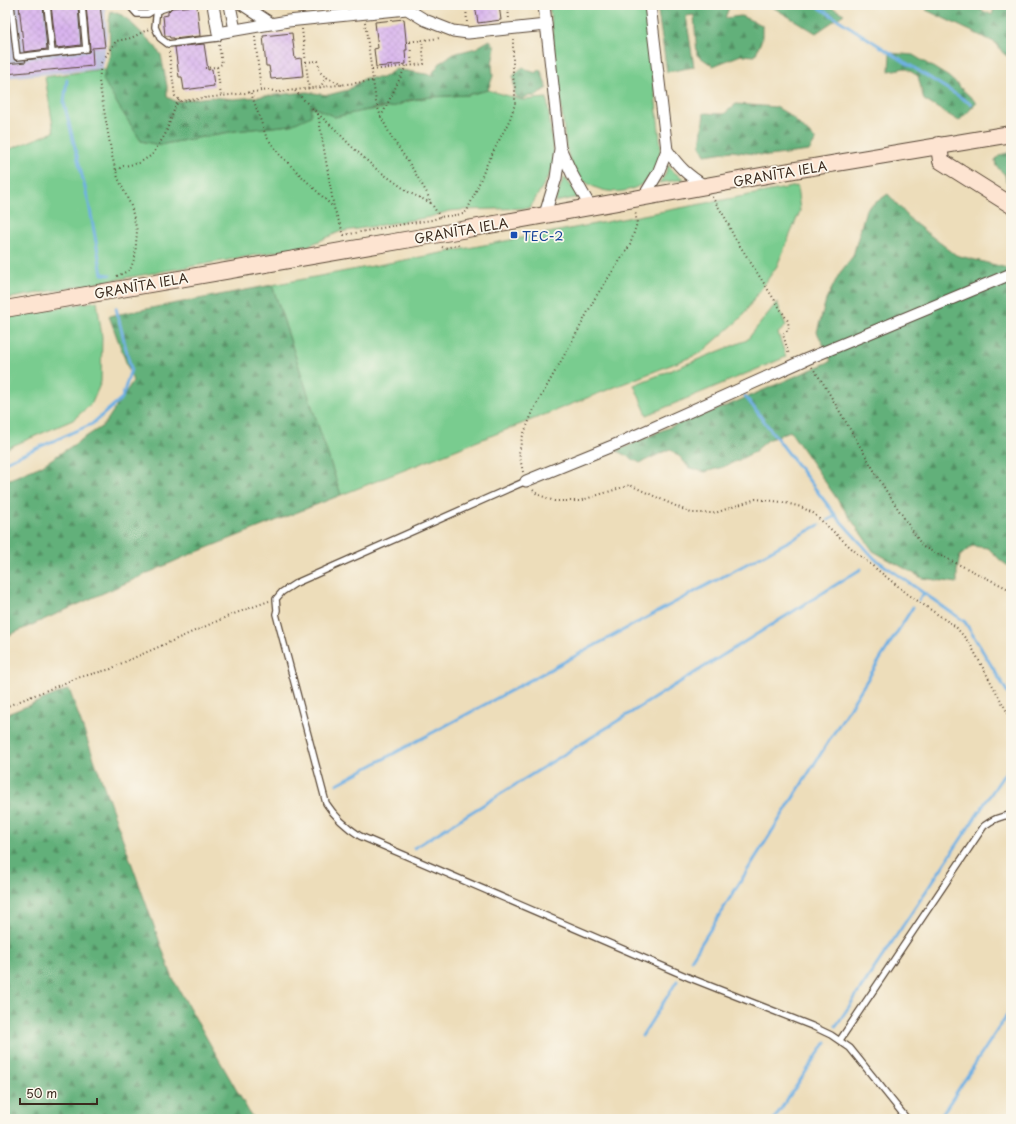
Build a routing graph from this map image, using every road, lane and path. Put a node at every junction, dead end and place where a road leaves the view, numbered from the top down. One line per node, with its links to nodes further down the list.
1 (11, 5): 28 (lane)
2 (46, 5): 28 (lane)
3 (82, 5): 28 (lane)
4 (128, 5): 12 (lane)
5 (213, 5): 23 (street)
6 (230, 5): 20 (street)
7 (243, 5): 15 (street)
8 (466, 5): 22 (path)
9 (508, 5): 19 (path)
10 (544, 5): 16 (street)
11 (650, 5): 50 (street)
12 (161, 6): 17 (lane)
13 (364, 13): 14 (street); 21 (street); 34 (path)
14 (301, 20): 15 (street); 29 (path)
15 (272, 24): 18 (street)
16 (546, 25): 19 (street); 49 (street)
17 (156, 27): 27 (lane); 51 (path)
18 (254, 27): 20 (street); 42 (path)
19 (511, 28): 22 (street); 59 (path)
20 (235, 30): 23 (street)
21 (453, 31): 22 (street); 24 (path)
22 (468, 33)
23 (218, 36): 27 (lane); 32 (path)
24 (422, 40): 26 (path); 31 (path)
25 (406, 42): 26 (path)
26 (410, 42): 31 (path)
27 (168, 44): 44 (path)
28 (52, 53)
29 (306, 62): 35 (path); 39 (path)
30 (406, 66): 31 (path); 34 (path); 46 (path)
31 (412, 66)
32 (217, 67): 33 (path); 43 (path)
33 (205, 68)
34 (372, 70): 36 (path)
35 (326, 77): 37 (path); 38 (path)
36 (373, 81): 37 (path); 46 (path)
37 (342, 85): 38 (path)
38 (320, 88): 39 (path)
39 (309, 89): 40 (path)
40 (295, 91): 42 (path); 45 (path)
41 (251, 92): 42 (path); 43 (path); 57 (path)
42 (261, 92)
43 (221, 96): 44 (path)
44 (179, 100): 51 (path)
45 (318, 114): 54 (path); 57 (path)
46 (381, 117): 54 (path)
47 (1011, 134): 48 (main road, GRANĪTA IELA)
48 (940, 145): 52 (main road, GRANĪTA IELA); 55 (main road)
49 (560, 148): 56 (street); 58 (street)
50 (667, 150): 52 (street); 53 (street)
51 (116, 170): 61 (path)
52 (705, 186): 53 (main road, GRANĪTA IELA); 64 (path)
53 (639, 197): 56 (main road, GRANĪTA IELA); 65 (path)
54 (432, 203): 59 (path)
55 (1011, 205)
56 (590, 206): 58 (main road, GRANĪTA IELA)
57 (334, 208): 59 (path)
58 (545, 214): 61 (main road, GRANĪTA IELA)
59 (440, 217)
60 (1011, 274): 63 (street)
61 (105, 291): 62 (main road, GRANĪTA IELA)
62 (5, 309)
63 (807, 359): 64 (street); 66 (path)
64 (792, 366): 65 (street)
65 (526, 481): 67 (lane); 69 (path)
66 (1011, 590)
67 (276, 599): 68 (path); 71 (lane)
68 (5, 707)
69 (1011, 719)
70 (1011, 815): 71 (lane)
71 (840, 1040): 72 (lane)
72 (907, 1119)

